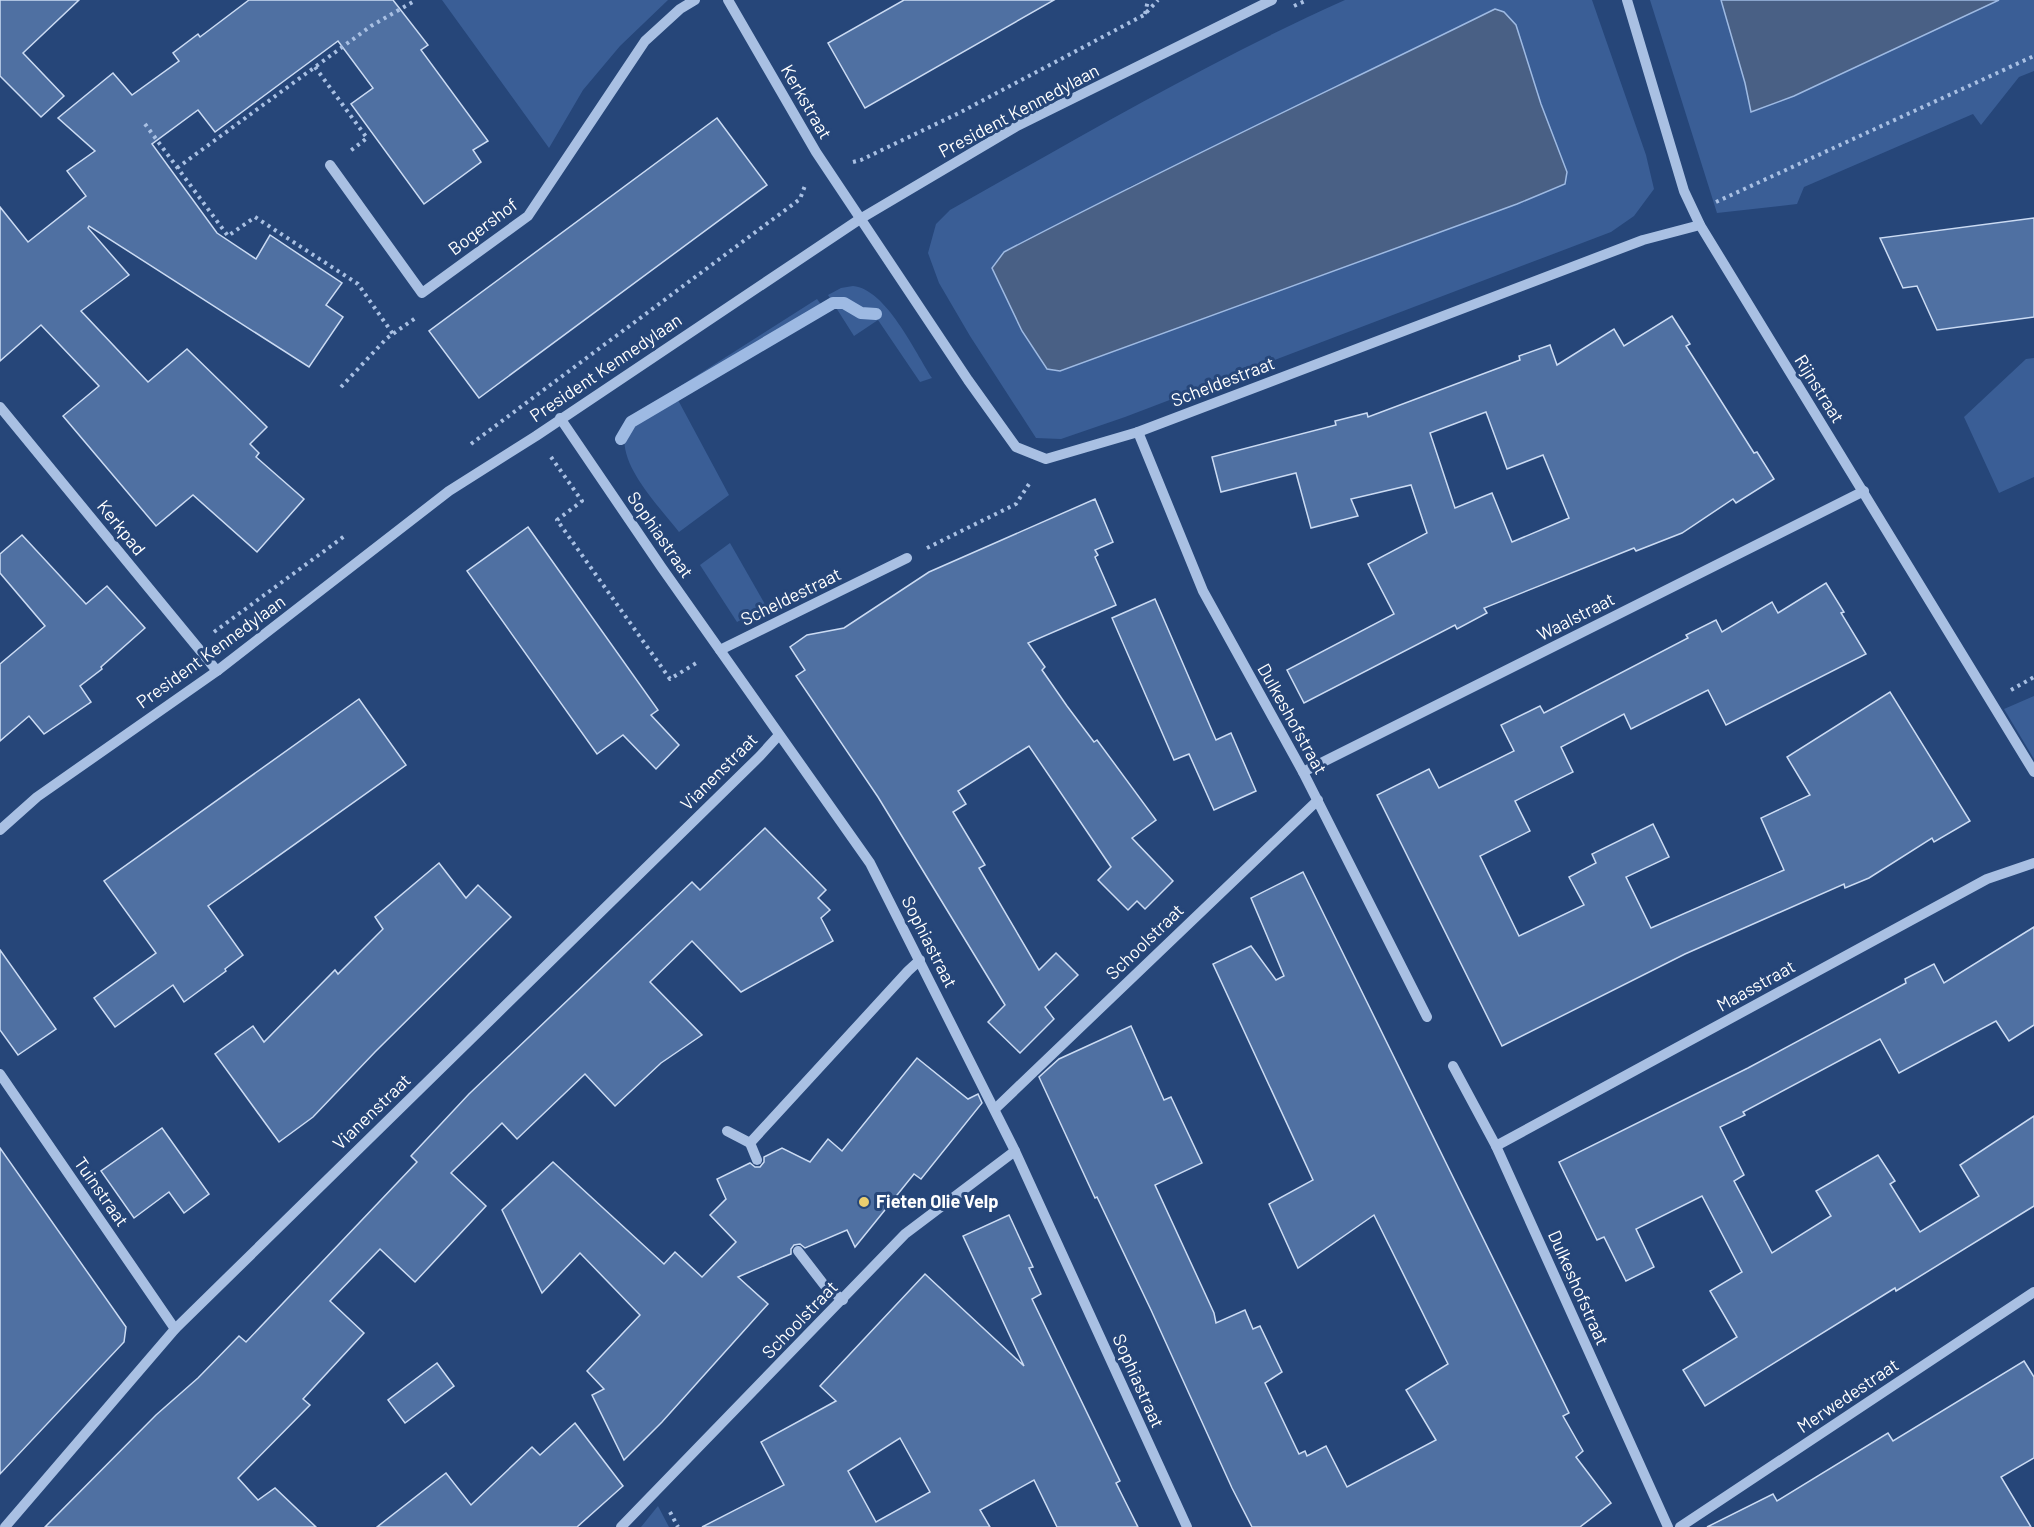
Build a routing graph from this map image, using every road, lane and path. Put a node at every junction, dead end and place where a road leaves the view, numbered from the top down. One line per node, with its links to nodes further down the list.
1 (416, 0): 10 (path)
2 (696, 0): 19 (street, Bogershof)
3 (728, 0): 17 (street, Kerkstraat)
4 (1148, 0): 8 (path)
5 (1158, 0): 8 (path)
6 (1272, 0): 17 (street, President Kennedylaan)
7 (1627, 0): 18 (street, Rijnstraat)
8 (1144, 15): 12 (path)
9 (2034, 56): 16 (path)
10 (315, 67): 13 (path); 14 (path)
11 (145, 124): 14 (path)
12 (847, 160)
13 (330, 165): 19 (street)
14 (177, 168): 20 (path)
15 (807, 181): 26 (path)
16 (1706, 206)
17 (861, 219): 23 (street, President Kennedylaan); 27 (street)
18 (1700, 225): 24 (street, Scheldestraat); 28 (street, Rijnstraat)
19 (422, 293): 20 (path)
20 (393, 334): 21 (path)
21 (341, 387)
22 (0, 407): 31 (street, Kerkpad)
23 (560, 418): 25 (street, President Kennedylaan); 32 (street, Sophiastraat)
24 (1138, 432): 27 (street, Scheldestraat); 36 (street, Dulkeshofstraat)
25 (536, 436): 33 (street, President Kennedylaan); 34 (path)
26 (467, 447)
27 (1046, 459): 30 (path)
28 (1864, 491): 36 (street, Waalstraat); 37 (street, Rijnstraat)
29 (347, 535): 31 (path)
30 (908, 558): 32 (street, Scheldestraat)
31 (196, 645): 33 (street, Kerkpad)
32 (720, 650): 35 (street, Sophiastraat)
33 (217, 671): 39 (street, President Kennedylaan)
34 (704, 671)
35 (778, 735): 41 (street, Sophiastraat); 54 (street, Vianenstraat)
36 (1303, 772): 38 (street, Dulkeshofstraat)
37 (2034, 772)
38 (1317, 800): 42 (street, Dulkeshofstraat); 45 (street, Schoolstraat)
39 (0, 830)
40 (2034, 862): 48 (street, Maasstraat)
41 (920, 960): 45 (street, Sophiastraat); 47 (street)
42 (1427, 1017)
43 (1453, 1066): 48 (street, Dulkeshofstraat)
44 (0, 1074): 54 (street, Tuinstraat)
45 (995, 1109): 49 (street, Sophiastraat)
46 (727, 1131): 47 (street)
47 (750, 1143): 50 (street)
48 (1496, 1146): 58 (street, Dulkeshofstraat)
49 (1015, 1150): 53 (street, Schoolstraat); 57 (street, Sophiastraat)
50 (757, 1160)
51 (798, 1251): 53 (street)
52 (2034, 1292): 59 (street, Merwedestraat)
53 (843, 1300): 56 (street, Schoolstraat)
54 (175, 1329): 55 (street, Vianenstraat)
55 (5, 1527)
56 (621, 1527)
57 (1186, 1527)
58 (1668, 1527)
59 (1680, 1527)

